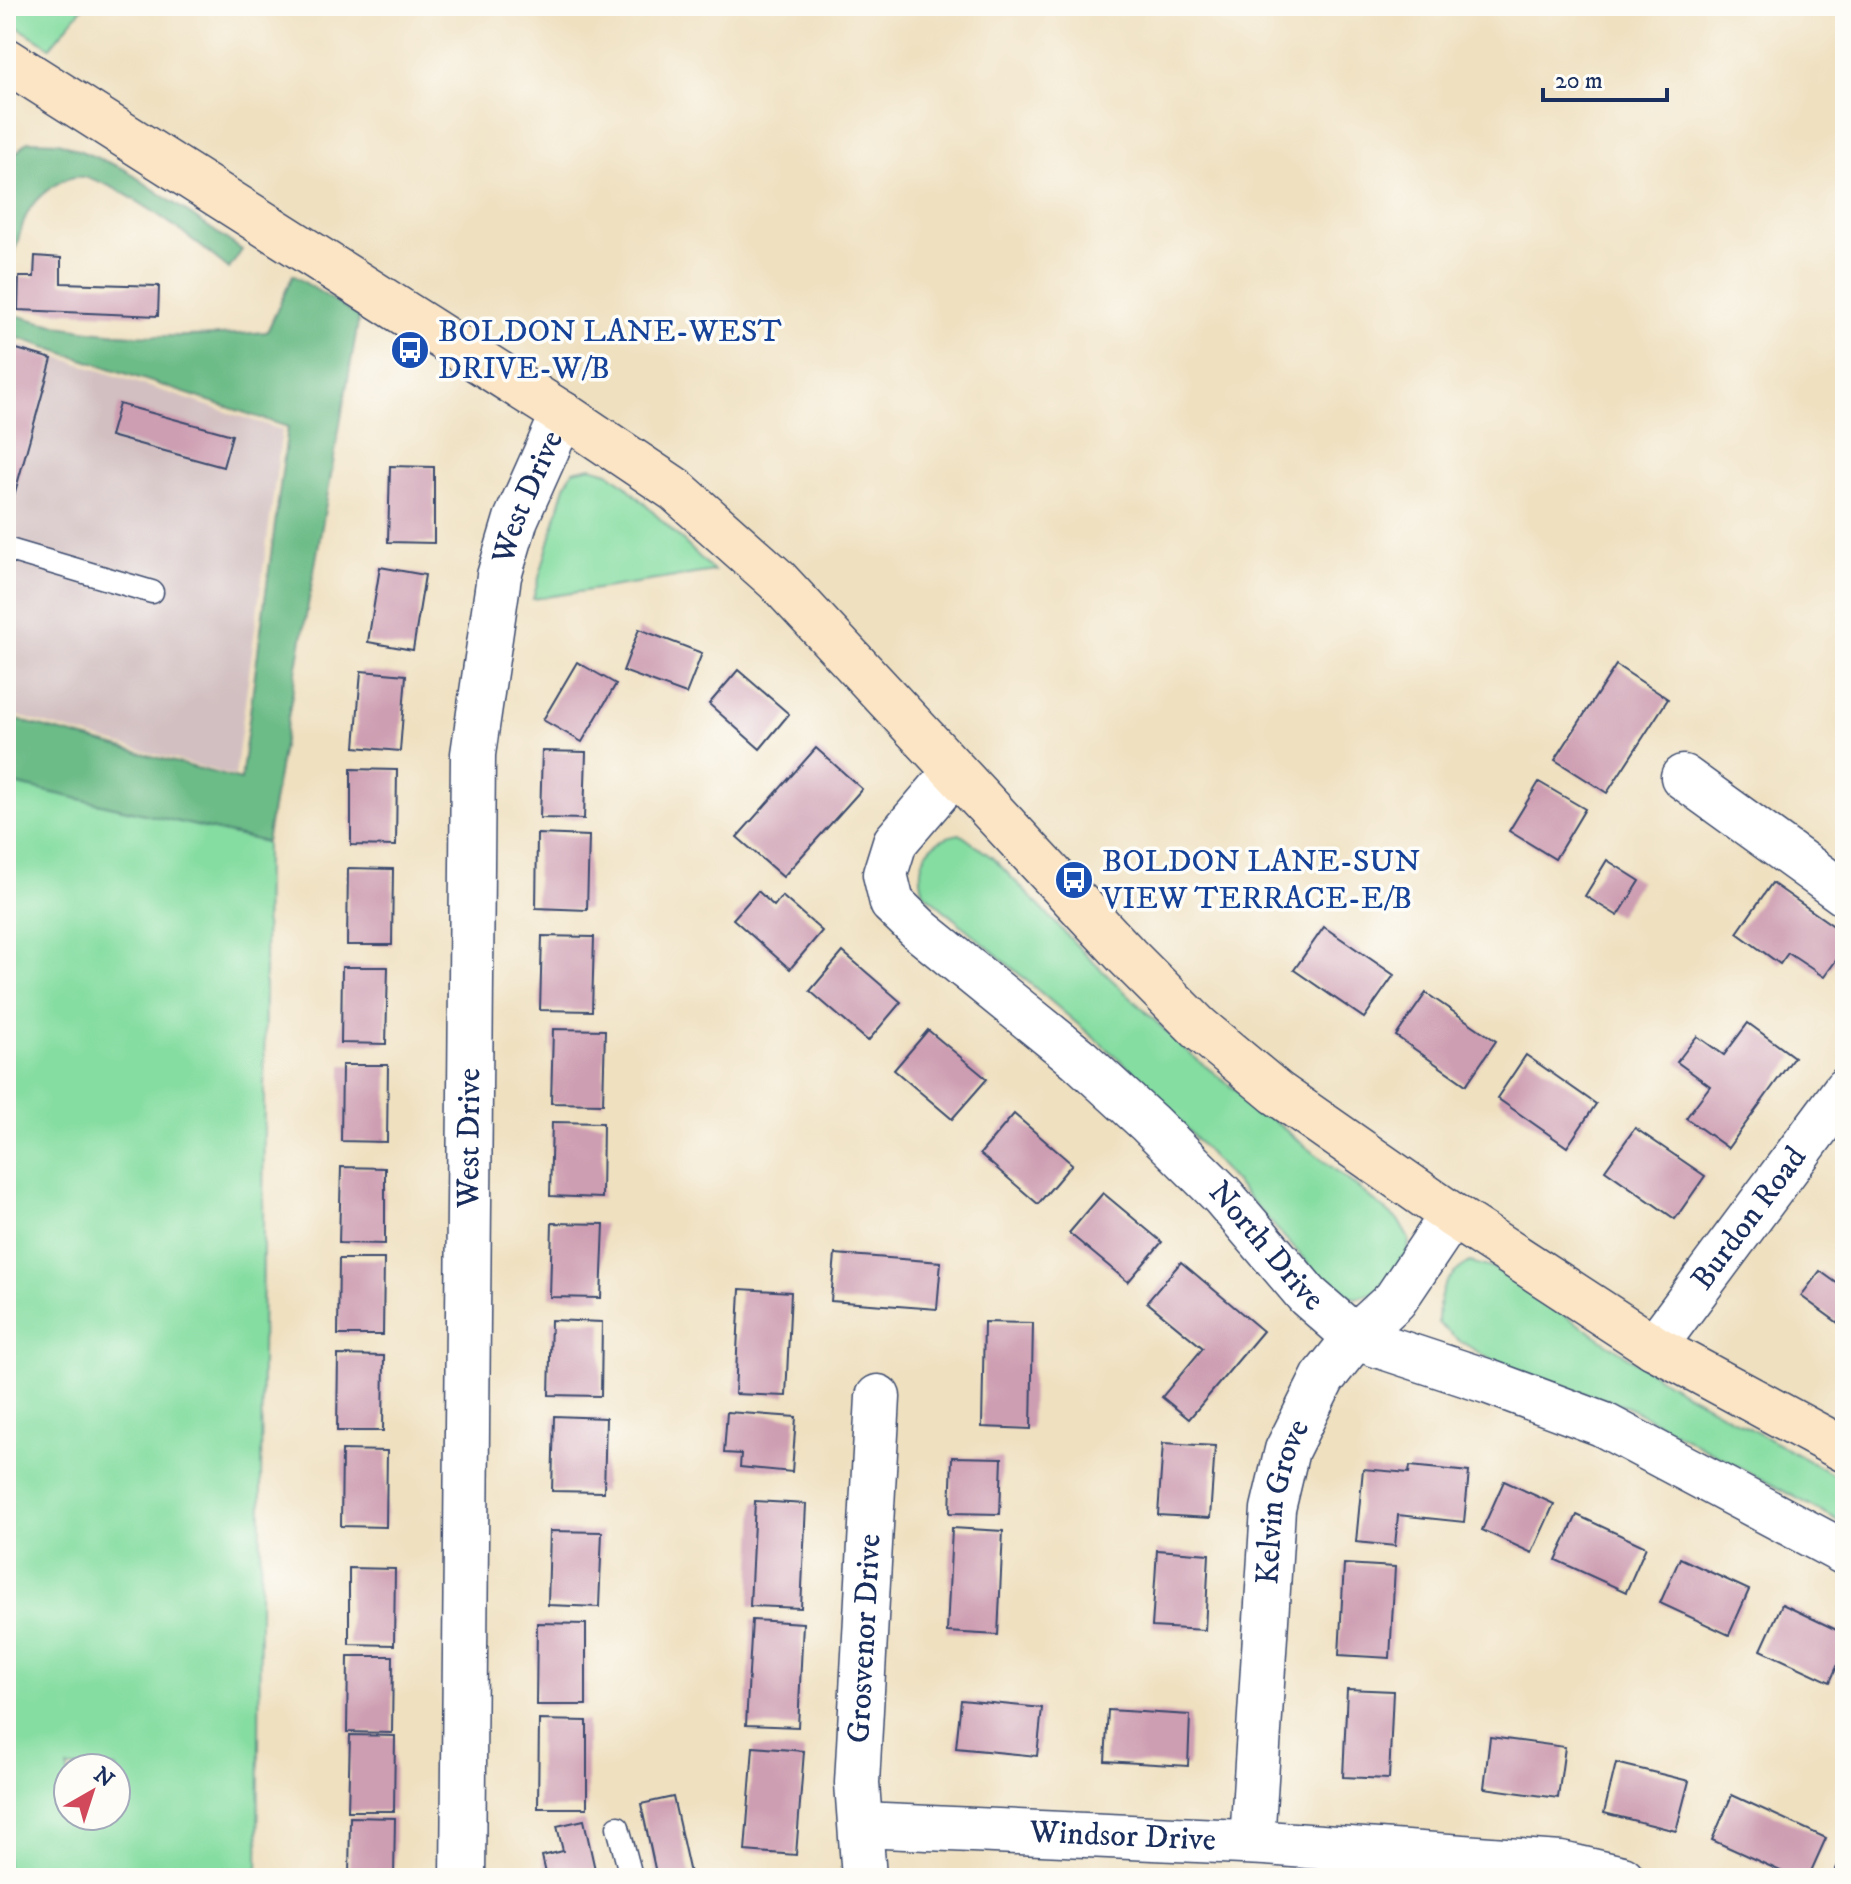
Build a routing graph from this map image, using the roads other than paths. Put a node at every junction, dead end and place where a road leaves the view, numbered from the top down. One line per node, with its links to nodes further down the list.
1 (6, 60): 2 (street)
2 (563, 414): 5 (street); 18 (street, West Drive)
3 (6, 549): 4 (lane)
4 (152, 592)
5 (955, 772): 9 (street); 10 (street, North Drive)
6 (1683, 777): 7 (street)
7 (1845, 894)
8 (1845, 1090): 11 (street, Burdon Road)
9 (1452, 1215): 10 (street, Kelvin Grove); 11 (street)
10 (1356, 1338): 14 (street, North Drive); 17 (street, Kelvin Grove)
11 (1654, 1347): 13 (street)
12 (878, 1397): 15 (street, Grosvenor Drive)
13 (1845, 1450)
14 (1845, 1553)
15 (861, 1825): 17 (street, Windsor Drive); 20 (street, Grosvenor Drive)
16 (618, 1827): 19 (lane)
17 (1252, 1842): 21 (street, Windsor Drive)
18 (463, 1878)
19 (624, 1878)
20 (864, 1878)
21 (1622, 1878)

